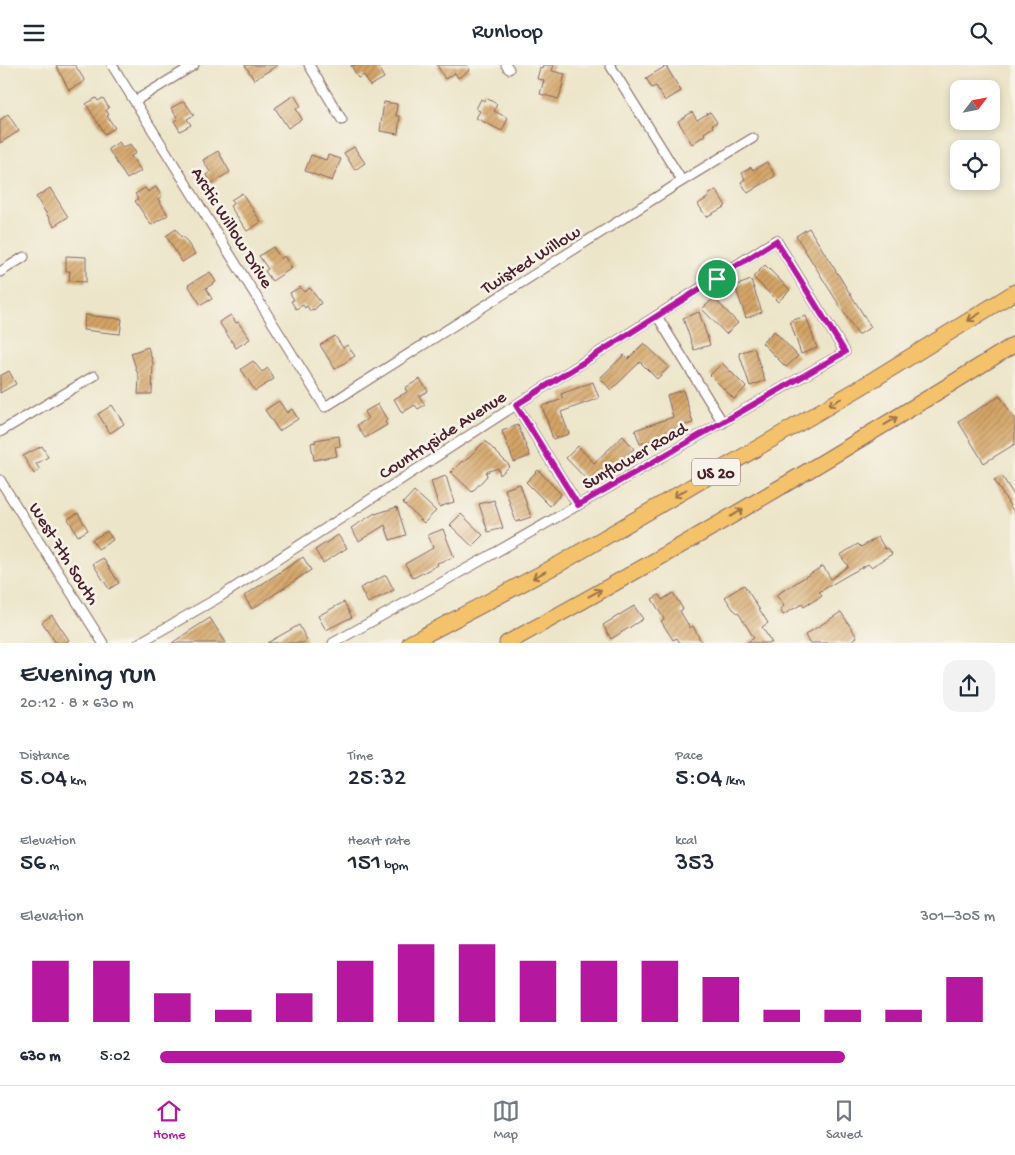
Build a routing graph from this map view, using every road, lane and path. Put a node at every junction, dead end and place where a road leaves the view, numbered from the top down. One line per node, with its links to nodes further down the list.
1 (112, 65): 5 (street, Arctic Willow Drive)
2 (194, 65): 5 (street)
3 (309, 65): 6 (street)
4 (610, 65): 8 (street)
5 (135, 101): 17 (street, Arctic Willow Drive)
6 (342, 119)
7 (753, 138): 8 (street, Twisted Willow)
8 (682, 181): 17 (street, Twisted Willow)
9 (24, 257): 10 (street)
10 (0, 271)
11 (1015, 291): 25 (highway, US 20, one-way to 25)
12 (657, 316): 14 (street, Countryside Avenue); 16 (street, Countryside Avenue); 18 (street)
13 (1015, 344): 26 (highway, US 20, one-way to 13)
14 (845, 352): 18 (street, Sunflower Road)
15 (94, 376): 19 (street)
16 (516, 405): 21 (street); 23 (street, Countryside Avenue)
17 (325, 407)
18 (723, 423): 21 (street, Sunflower Road)
19 (0, 432)
20 (0, 480): 22 (street, West 7th South)
21 (578, 505): 24 (street, Sunflower Road)
22 (103, 643)
23 (139, 643)
24 (333, 643)
25 (410, 643)
26 (507, 643)

